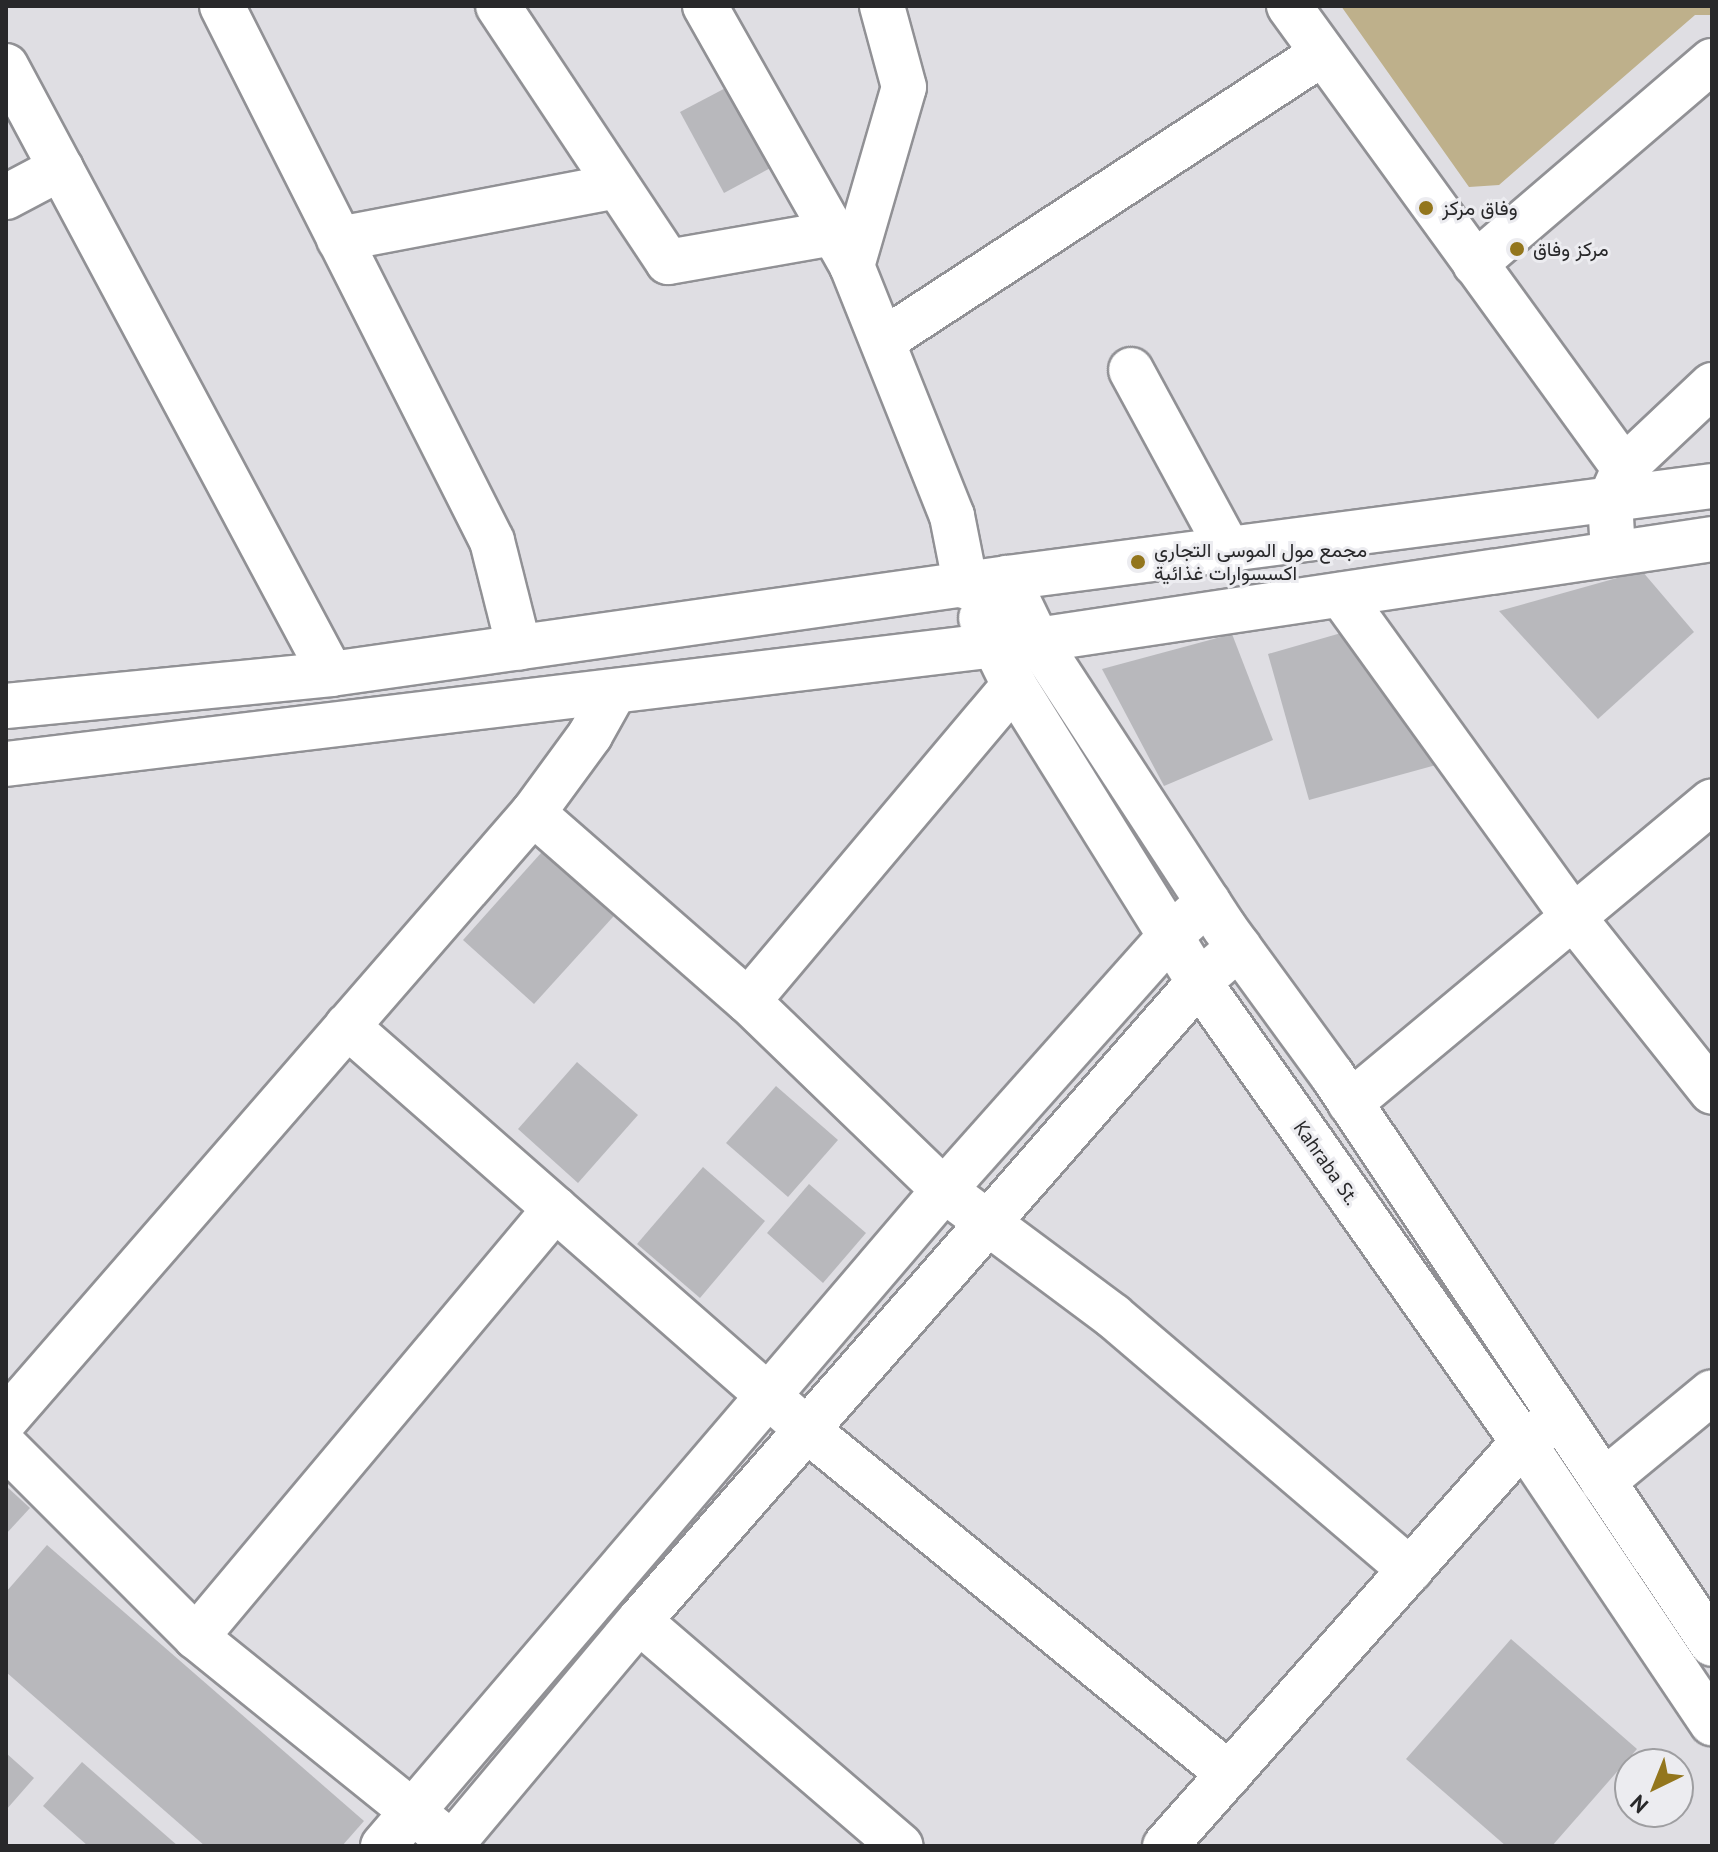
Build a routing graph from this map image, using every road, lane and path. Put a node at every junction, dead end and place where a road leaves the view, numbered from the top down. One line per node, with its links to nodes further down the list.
1 (222, 6): 12 (street)
2 (498, 6): 10 (street)
3 (705, 6): 13 (street)
4 (882, 6): 13 (street)
5 (1289, 6): 6 (street)
6 (1323, 53): 14 (street); 15 (street)
7 (1712, 61): 14 (street)
8 (6, 66): 9 (street)
9 (61, 168): 11 (street); 28 (street)
10 (616, 186): 12 (street); 13 (street)
11 (6, 197)
12 (339, 239): 27 (street)
13 (843, 249): 15 (street)
14 (1475, 264): 18 (street)
15 (884, 340): 23 (street)
16 (1131, 370): 21 (street)
17 (1712, 385): 18 (street)
18 (1617, 484): 19 (street); 21 (street); 22 (street)
19 (1709, 487): 20 (street)
20 (1711, 540): 22 (street)
21 (1230, 552): 23 (street)
22 (1613, 553): 24 (street)
23 (986, 583): 25 (street); 26 (street, Kahraba St.); 27 (street)
24 (1341, 595): 25 (street); 36 (street)
25 (1037, 640): 26 (street); 35 (street)
26 (993, 642): 29 (street, Kahraba St.); 30 (street)
27 (519, 648): 28 (street)
28 (331, 674): 31 (street)
29 (1014, 685): 37 (street, Kahraba St.); 40 (street)
30 (614, 692): 32 (street); 34 (street)
31 (6, 706)
32 (6, 764)
33 (1712, 801): 36 (street)
34 (533, 813): 40 (street); 41 (street)
35 (1208, 902): 37 (street); 38 (street)
36 (1573, 917): 42 (street); 43 (street)
37 (1170, 936): 39 (street, Kahraba St.); 44 (street)
38 (1239, 947): 39 (street); 43 (street)
39 (1199, 982): 46 (street); 52 (street, Kahraba St.)
40 (748, 1001): 44 (street)
41 (347, 1026): 45 (street); 50 (street)
42 (1712, 1092)
43 (1350, 1103): 49 (street)
44 (944, 1190): 46 (street); 48 (street)
45 (555, 1209): 48 (street); 57 (street)
46 (988, 1224): 51 (street); 55 (street)
47 (1712, 1392): 54 (street)
48 (769, 1397): 51 (street); 61 (street)
49 (1560, 1418): 52 (street); 54 (street)
50 (6, 1419)
51 (806, 1429): 56 (street); 60 (street)
52 (1523, 1442): 55 (street); 59 (street, Kahraba St.)
53 (6, 1447): 57 (street)
54 (1603, 1482): 58 (street)
55 (1410, 1570): 60 (street)
56 (639, 1621): 62 (street); 64 (street)
57 (196, 1637): 61 (street)
58 (1712, 1644)
59 (1712, 1723)
60 (1229, 1774): 65 (street)
61 (412, 1813): 62 (street); 63 (street)
62 (453, 1845)
63 (383, 1846)
64 (901, 1846)
65 (1165, 1846)

